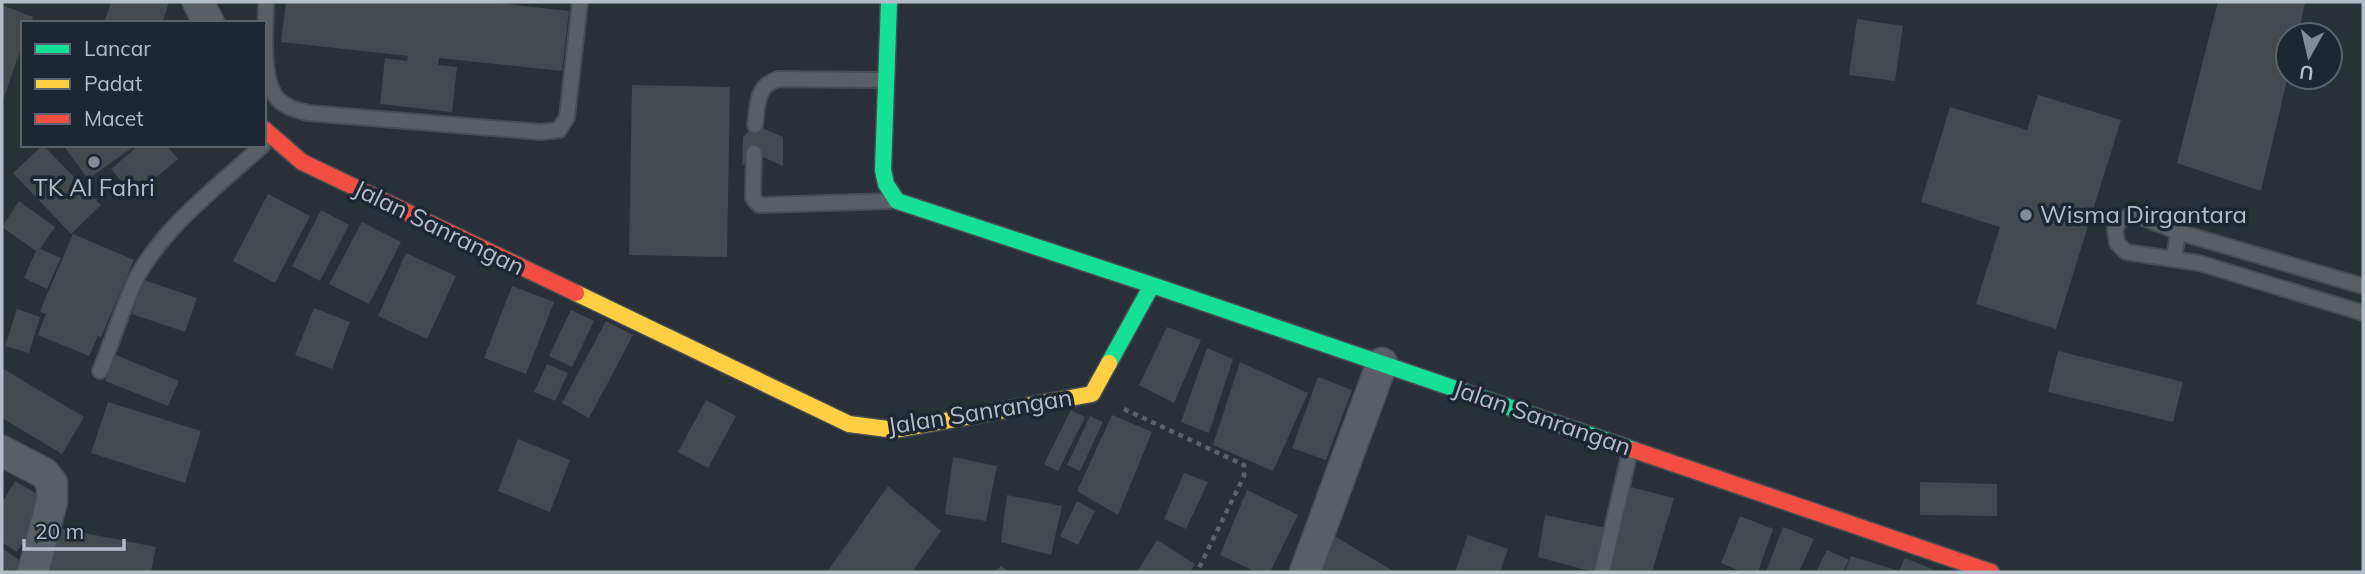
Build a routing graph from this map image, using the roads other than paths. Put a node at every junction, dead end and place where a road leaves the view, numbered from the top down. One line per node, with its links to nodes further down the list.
1 (198, 2): 5 (street)
2 (266, 2): 3 (lane)
3 (580, 2)
4 (889, 2): 6 (street)
5 (208, 21)
6 (884, 80): 7 (lane); 11 (street)
7 (755, 124)
8 (266, 139): 14 (street, Jalan Sanrangan)
9 (258, 147): 18 (lane)
10 (754, 153): 11 (lane)
11 (897, 201): 14 (street)
12 (2178, 232): 13 (lane); 13 (lane); 15 (lane)
13 (2174, 259): 16 (lane)
14 (1152, 285): 17 (street, Jalan Sanrangan)
15 (2363, 286)
16 (2363, 313)
17 (1382, 363): 19 (street, Jalan Sanrangan); 22 (street)
18 (100, 371)
19 (1630, 448): 23 (lane); 24 (street, Jalan Sanrangan)
20 (2, 451): 21 (street)
21 (33, 572)
22 (1305, 572)
23 (1602, 572)
24 (1991, 572)

